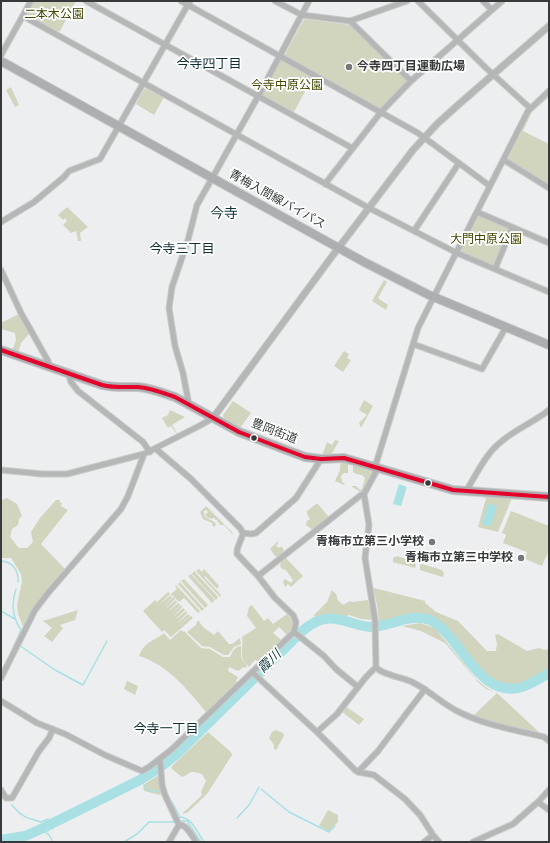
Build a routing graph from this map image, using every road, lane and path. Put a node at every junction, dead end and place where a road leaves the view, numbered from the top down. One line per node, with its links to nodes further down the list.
1 (31, 1): 12 (street)
2 (86, 1): 17 (street)
3 (181, 1): 10 (street)
4 (275, 1): 13 (street)
5 (309, 1): 13 (street)
6 (407, 1): 14 (street)
7 (418, 1): 16 (street)
8 (483, 1): 11 (street)
9 (502, 1): 11 (street)
10 (189, 3): 17 (street); 19 (street)
11 (492, 10): 16 (street)
12 (23, 16): 18 (street); 23 (street)
13 (302, 16): 14 (street); 19 (street)
14 (350, 21): 22 (street)
15 (549, 26): 21 (street)
16 (457, 40): 21 (street); 22 (street)
17 (165, 45): 23 (street); 25 (street)
18 (1, 55)
19 (280, 56): 25 (street); 27 (street)
20 (1, 61): 28 (main road, 青梅入間線バイパス)
21 (493, 74): 26 (street); 30 (street)
22 (411, 81): 27 (street)
23 (144, 83): 28 (street); 29 (street)
24 (549, 91): 26 (street)
25 (258, 97): 29 (street); 31 (street)
26 (530, 108): 32 (street)
27 (381, 112): 30 (street); 31 (street)
28 (120, 126): 34 (main road, 青梅入間線バイパス); 40 (street)
29 (237, 134): 34 (street); 35 (street)
30 (425, 136): 33 (street); 38 (street)
31 (352, 148): 35 (street)
32 (504, 160): 36 (street); 37 (street)
33 (459, 163): 36 (street); 42 (street)
34 (212, 178): 44 (main road, 青梅入間線バイパス); 56 (street)
35 (325, 184): 38 (street)
36 (490, 186): 39 (street)
37 (549, 188)
38 (369, 208): 42 (street); 44 (street)
39 (477, 212): 41 (street); 45 (street)
40 (1, 222)
41 (512, 228): 43 (street); 46 (street)
42 (414, 231): 45 (street)
43 (549, 243)
44 (338, 248): 49 (main road, 青梅入間線バイパス); 58 (street)
45 (457, 252): 46 (street); 49 (street)
46 (495, 269): 48 (street)
47 (1, 270): 54 (street)
48 (549, 292)
49 (434, 297): 50 (main road, 青梅入間線バイパス); 51 (street)
50 (506, 327): 51 (street); 52 (main road, 青梅入間線バイパス)
51 (413, 344): 62 (street)
52 (549, 345)
53 (1, 350): 54 (main road, 豊岡街道)
54 (50, 366): 55 (main road, 豊岡街道)
55 (68, 373): 56 (main road, 豊岡街道); 59 (street)
56 (189, 405): 58 (main road, 豊岡街道)
57 (549, 410): 64 (street)
58 (213, 418): 59 (street); 61 (main road, 豊岡街道)
59 (153, 450): 60 (street); 67 (street)
60 (144, 454): 63 (street); 72 (street)
61 (321, 459): 62 (main road, 豊岡街道); 67 (street)
62 (376, 468): 64 (main road, 豊岡街道); 65 (street)
63 (1, 470)
64 (466, 491): 66 (main road, 豊岡街道)
65 (364, 494): 68 (street); 70 (street)
66 (549, 497)
67 (243, 533): 68 (street)
68 (258, 576): 69 (street)
69 (295, 632): 71 (street); 73 (street)
70 (376, 667): 73 (street); 74 (street)
71 (253, 673): 77 (street); 79 (street)
72 (1, 678)
73 (358, 687): 77 (street)
74 (425, 689): 78 (street); 80 (street)
75 (1, 701): 76 (street)
76 (53, 729): 79 (street); 81 (street)
77 (317, 732): 80 (street)
78 (549, 741)
79 (160, 761): 85 (street)
80 (358, 772): 86 (street)
81 (1, 790)
82 (549, 790): 83 (street)
83 (538, 802): 84 (street); 91 (street)
84 (549, 810)
85 (178, 822): 87 (street); 88 (street)
86 (433, 835): 89 (street); 90 (street)
87 (169, 842)
88 (196, 842)
89 (424, 842)
90 (439, 842)
91 (473, 842)

